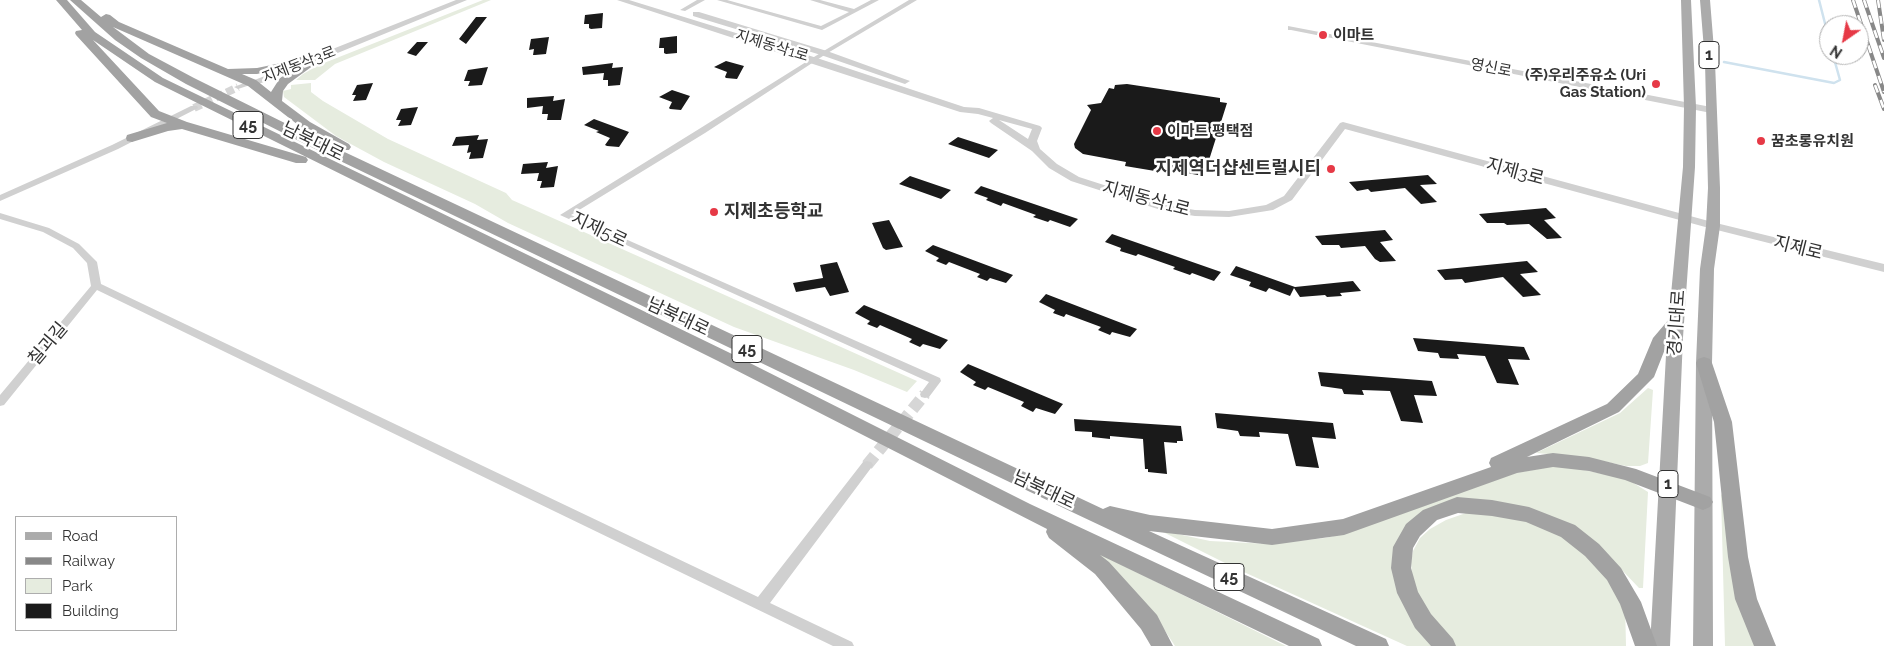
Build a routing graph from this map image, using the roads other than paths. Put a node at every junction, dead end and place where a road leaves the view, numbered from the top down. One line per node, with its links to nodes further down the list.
1 (52, 0): 31 (highway)
2 (61, 0): 41 (highway, 남북대로 / 45)
3 (75, 0): 37 (highway, 남북대로 / 45)
4 (88, 0): 22 (highway)
5 (450, 0): 20 (street, 지제동삭3로)
6 (463, 0): 20 (street, 지제동삭3로)
7 (621, 0): 21 (street, 지제동삭1로)
8 (650, 0): 16 (street, 지제동삭1로)
9 (702, 0): 16 (street)
10 (720, 0): 17 (street)
11 (813, 0): 17 (street)
12 (873, 0): 17 (street)
13 (914, 0): 19 (street, 지제5로)
14 (1686, 0): 27 (main road, 경기대로 / 1)
15 (1705, 0): 29 (main road, 경기대로 / 1)
16 (683, 10): 19 (street, 지제동삭1로)
17 (854, 11)
18 (1291, 28): 27 (street, 영신로)
19 (824, 52): 21 (street, 지제5로); 30 (street, 지제동삭1로)
20 (319, 56): 22 (highway); 23 (street, 지제동삭3로); 25 (highway)
21 (814, 60): 28 (street, 지제동삭1로); 47 (street, 지제5로)
22 (224, 70): 23 (highway)
23 (252, 83): 24 (street); 25 (highway)
24 (238, 88)
25 (276, 102): 37 (highway)
26 (194, 108): 32 (street)
27 (1690, 108): 29 (street, 영신로); 40 (main road, 경기대로 / 1)
28 (963, 110): 30 (street, 지제동삭1로); 36 (street)
29 (1711, 110): 42 (main road, 경기대로 / 1)
30 (979, 111): 36 (street, 지제동삭1로)
31 (155, 114): 32 (highway); 35 (highway)
32 (169, 119): 33 (highway); 35 (street)
33 (183, 125): 35 (highway); 41 (highway)
34 (1343, 125): 36 (street, 지제동삭1로); 40 (street, 지제3로)
35 (132, 138): 38 (street)
36 (1036, 150)
37 (413, 189): 53 (highway, 남북대로 / 45)
38 (0, 198)
39 (0, 216): 44 (street)
40 (1686, 219): 42 (street, 지제3로); 45 (main road, 경기대로 / 1)
41 (453, 223): 54 (highway, 남북대로 / 45)
42 (1713, 226): 43 (street, 지제로); 46 (main road, 경기대로 / 1)
43 (1884, 268)
44 (96, 286): 48 (street, 칠괴길); 55 (street)
45 (1676, 322): 50 (main road, 경기대로 / 1); 51 (highway)
46 (1704, 363): 52 (main road, 경기대로 / 1); 64 (highway)
47 (925, 394)
48 (0, 402)
49 (867, 465): 55 (street)
50 (1668, 488): 51 (highway); 52 (highway); 62 (main road, 경기대로 / 1)
51 (1442, 491): 53 (highway)
52 (1703, 502): 63 (main road, 경기대로 / 1)
53 (1081, 508): 59 (highway, 남북대로 / 45)
54 (1023, 509): 57 (highway); 58 (highway, 남북대로 / 45)
55 (761, 604): 56 (street)
56 (847, 646)
57 (1162, 646)
58 (1312, 646)
59 (1378, 646)
60 (1445, 646): 61 (highway)
61 (1646, 646)
62 (1660, 646)
63 (1703, 646)
64 (1765, 646)

